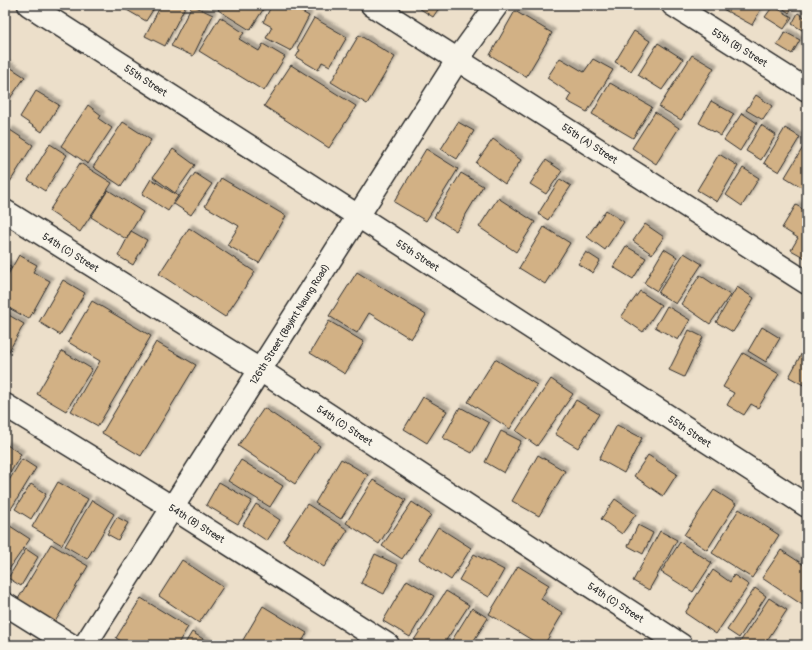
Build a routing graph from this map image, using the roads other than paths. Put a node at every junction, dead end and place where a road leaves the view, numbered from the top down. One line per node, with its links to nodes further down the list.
1 (28, 5): 8 (street, 55th Street)
2 (372, 5): 5 (street, 55th (A) Street)
3 (497, 5): 5 (street, 126th Street (Bayint Naung Road))
4 (673, 5): 6 (street, 55th (B) Street)
5 (458, 59): 8 (street, 126th Street (Bayint Naung Road)); 9 (street, 55th (A) Street)
6 (807, 90)
7 (5, 211): 10 (street, 54th (C) Street)
8 (358, 216): 10 (street, 126th Street (Bayint Naung Road)); 12 (street, 55th Street)
9 (807, 283)
10 (260, 370): 13 (street, 126th Street (Bayint Naung Road)); 18 (street, 54th (C) Street)
11 (5, 405): 13 (street, 54th (B) Street)
12 (807, 506)
13 (173, 508): 16 (street, 126th Street (Bayint Naung Road)); 17 (street, 54th (B) Street)
14 (5, 604): 15 (street)
15 (71, 645)
16 (85, 645)
17 (388, 645)
18 (681, 645)

